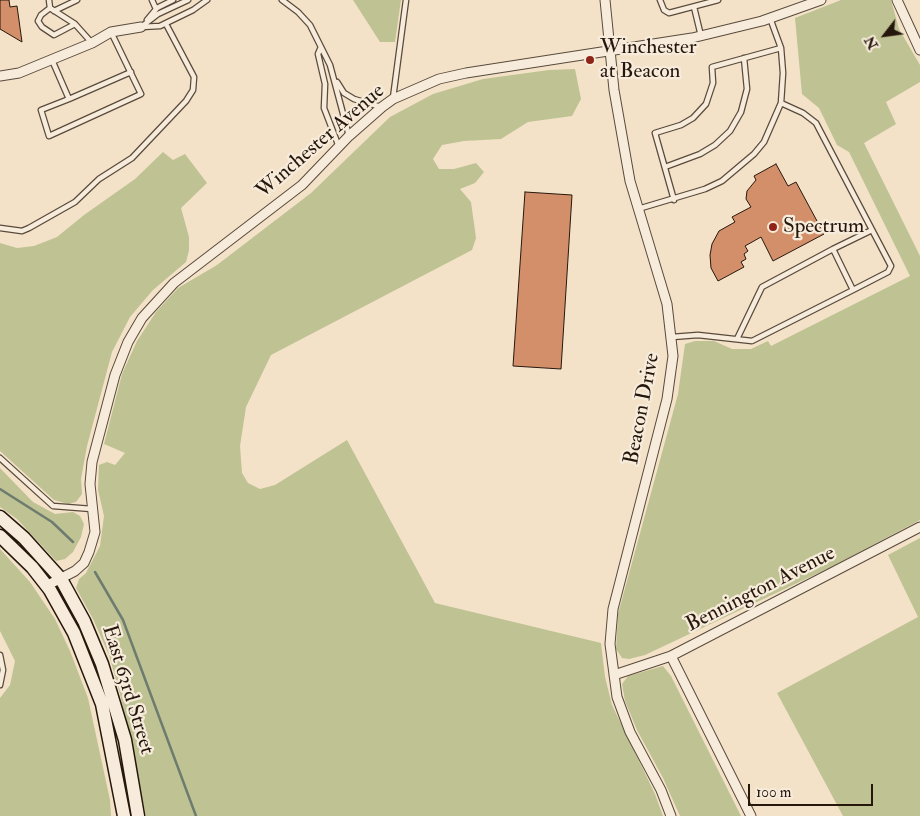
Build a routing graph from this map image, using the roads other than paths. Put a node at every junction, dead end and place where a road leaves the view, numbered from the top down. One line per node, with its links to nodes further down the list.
1 (49, 0): 16 (lane)
2 (77, 0): 16 (lane)
3 (152, 0): 15 (lane)
4 (173, 0): 15 (lane)
5 (188, 0): 20 (lane)
6 (207, 0): 19 (lane)
7 (282, 0): 24 (lane)
8 (406, 0): 34 (lane)
9 (605, 0): 27 (street, Beacon Drive)
10 (660, 0): 14 (lane)
11 (718, 0): 14 (lane)
12 (821, 0): 17 (street, Winchester Avenue)
13 (897, 0): 26 (street)
14 (694, 6): 22 (lane)
15 (156, 9): 20 (lane)
16 (52, 10): 18 (lane); 18 (lane)
17 (770, 18): 22 (street, Winchester Avenue); 25 (lane)
18 (75, 24): 23 (lane)
19 (166, 24): 20 (lane); 42 (lane)
20 (141, 27): 21 (street)
21 (111, 32): 23 (street); 30 (lane)
22 (701, 36): 27 (street, Winchester Avenue)
23 (92, 43): 29 (street)
24 (320, 48): 31 (lane); 38 (lane)
25 (780, 48): 28 (lane); 35 (lane)
26 (920, 50)
27 (610, 51): 34 (street, Winchester Avenue); 41 (street, Beacon Drive)
28 (744, 58): 39 (lane); 39 (lane)
29 (52, 60): 32 (street); 33 (lane)
30 (131, 72): 33 (lane); 33 (lane)
31 (332, 74): 36 (lane); 37 (lane)
32 (0, 76)
33 (69, 99)
34 (393, 99): 36 (street, Winchester Avenue)
35 (780, 102): 40 (lane); 43 (lane)
36 (382, 107): 37 (street, Winchester Avenue)
37 (349, 136): 38 (street, Winchester Avenue)
38 (339, 147): 49 (street, Winchester Avenue)
39 (665, 167): 40 (lane)
40 (674, 200): 41 (lane)
41 (638, 209): 46 (street, Beacon Drive)
42 (0, 228)
43 (872, 230): 44 (lane); 45 (lane)
44 (833, 249): 45 (lane); 47 (lane)
45 (853, 290): 47 (lane)
46 (672, 337): 47 (lane); 57 (street, Beacon Drive)
47 (737, 339)
48 (0, 458): 49 (lane)
49 (94, 509): 53 (street, Winchester Avenue)
50 (0, 517): 53 (main road, East 63rd Street)
51 (920, 527): 56 (street, Bennington Avenue)
52 (0, 536): 54 (main road, East 63rd Street)
53 (61, 579): 54 (street, Winchester Avenue); 60 (main road, East 63rd Street)
54 (46, 586): 59 (main road, East 63rd Street)
55 (0, 656): 58 (lane)
56 (671, 656): 57 (street, Bennington Avenue); 62 (street)
57 (614, 675): 61 (street, Beacon Drive)
58 (0, 685)
59 (124, 816)
60 (138, 816)
61 (671, 816)
62 (751, 816)

